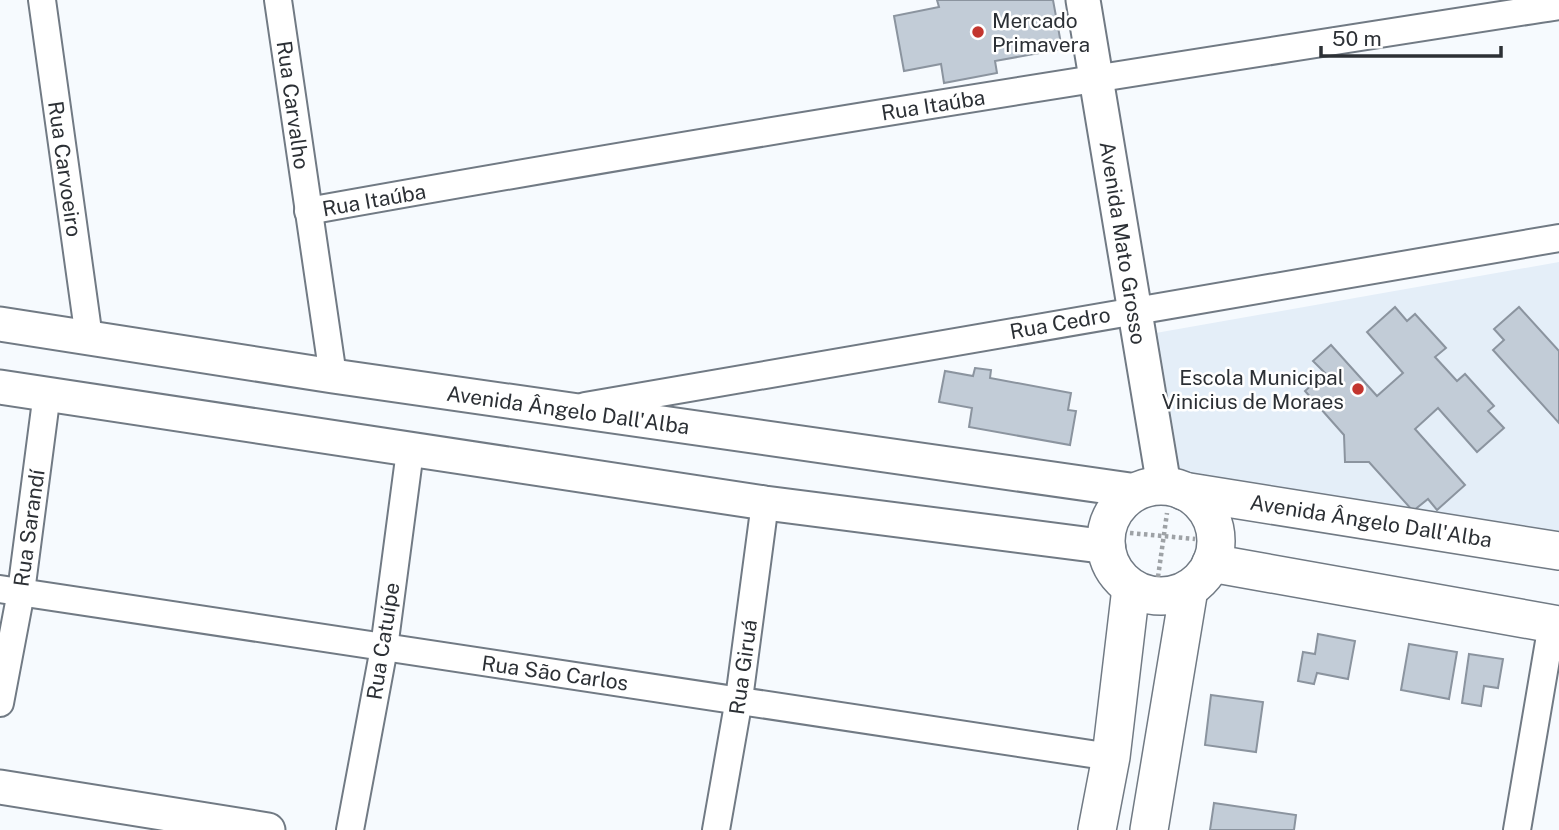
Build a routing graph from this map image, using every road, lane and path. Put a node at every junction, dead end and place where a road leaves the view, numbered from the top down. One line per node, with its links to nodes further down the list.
1 (41, 0): 10 (street, Rua Carvoeiro)
2 (278, 0): 6 (street, Rua Carvalho)
3 (1083, 0): 5 (street, Avenida Mato Grosso)
4 (1559, 6): 5 (street, Rua Itaúba)
5 (1096, 79): 6 (street, Rua Itaúba); 8 (street, Avenida Mato Grosso)
6 (309, 211): 11 (street, Rua Carvalho)
7 (1559, 238): 8 (street, Rua Cedro)
8 (1134, 310): 14 (street, Rua Cedro); 16 (street, Avenida Mato Grosso)
9 (0, 324): 10 (street, Avenida Ângelo Dall'Alba)
10 (89, 338): 11 (street, Avenida Ângelo Dall'Alba)
11 (333, 376): 14 (street, Avenida Ângelo Dall'Alba)
12 (0, 387): 13 (street)
13 (47, 393): 15 (street); 21 (street, Rua Sarandí)
14 (562, 410): 16 (street, Avenida Ângelo Dall'Alba)
15 (410, 451): 17 (street); 23 (street, Rua Catuípe)
16 (1164, 489): 18 (main road); 19 (main road, Avenida Ângelo Dall'Alba); 20 (path); 20 (main road)
17 (765, 503): 18 (street); 24 (street, Rua Giruá)
18 (1108, 547): 20 (main road)
19 (1559, 551)
20 (1172, 581): 22 (main road); 26 (main road); 32 (main road)
21 (10, 590): 23 (street, Rua São Carlos); 25 (street, Rua Sarandí)
22 (1556, 625): 33 (street)
23 (384, 648): 24 (street, Rua São Carlos); 29 (street, Rua Catuípe)
24 (739, 699): 26 (street, Rua São Carlos); 30 (street, Rua Giruá)
25 (0, 703)
26 (1111, 757): 31 (main road)
27 (0, 787): 28 (street)
28 (268, 830)
29 (350, 830)
30 (716, 830)
31 (1097, 830)
32 (1149, 830)
33 (1517, 830)

